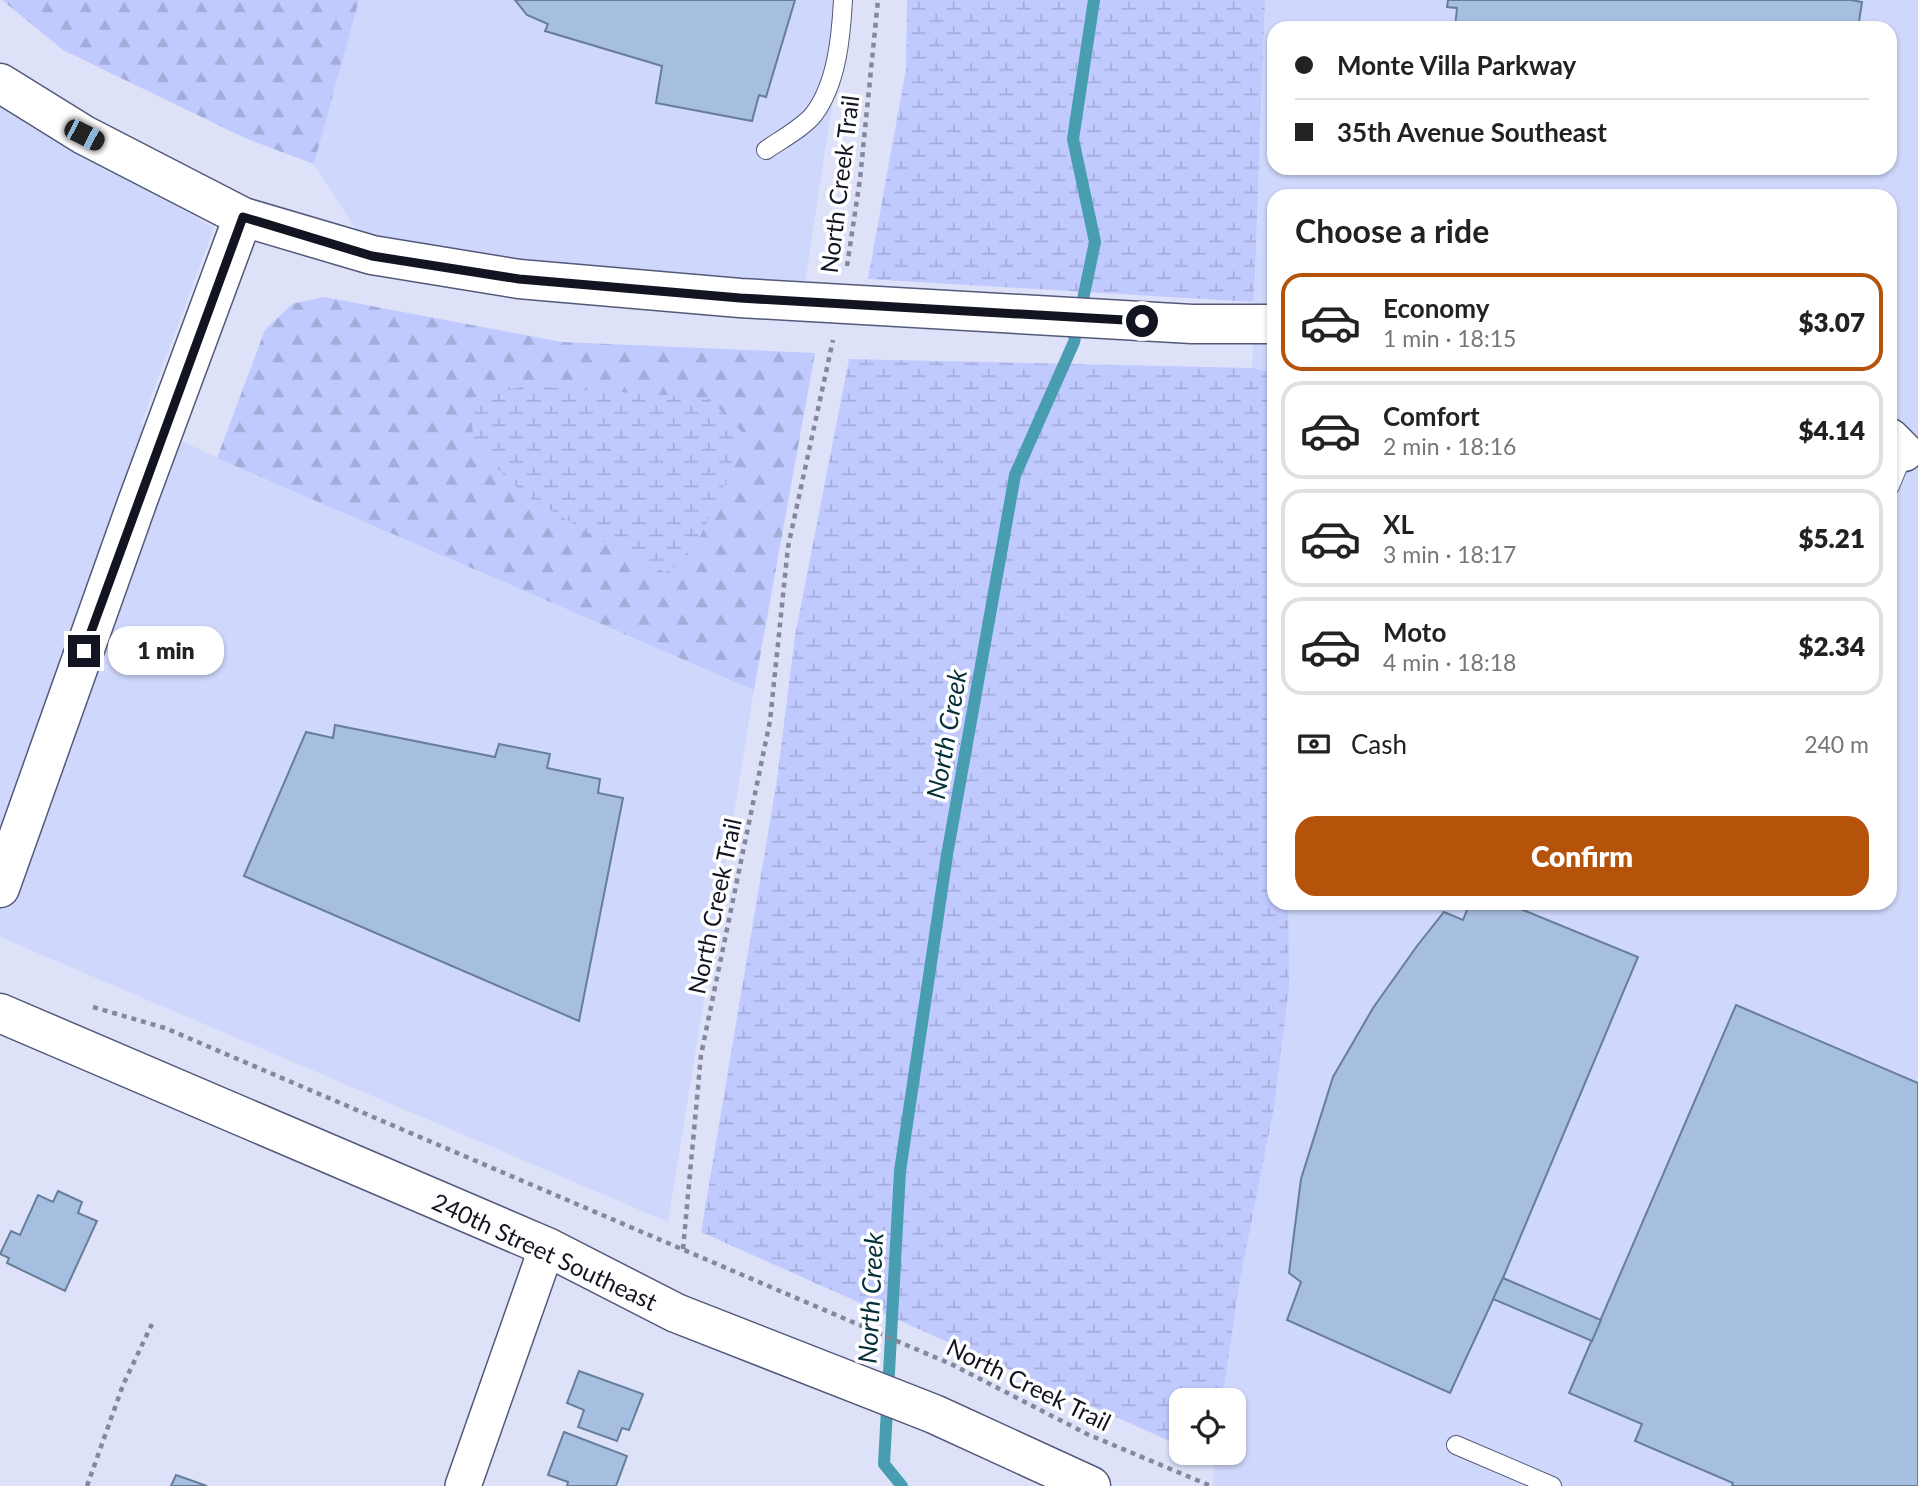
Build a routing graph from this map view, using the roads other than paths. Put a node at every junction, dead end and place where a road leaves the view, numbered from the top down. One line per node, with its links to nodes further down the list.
1 (843, 0): 3 (lane)
2 (0, 83): 4 (street)
3 (766, 150)
4 (243, 217): 5 (street); 6 (street)
5 (1267, 324)
6 (0, 888)
7 (0, 1013): 8 (street, 240th Street Southeast)
8 (547, 1247): 10 (street); 11 (street, 240th Street Southeast)
9 (1456, 1445): 12 (lane)
10 (464, 1486)
11 (1091, 1486)
12 (1552, 1486)

